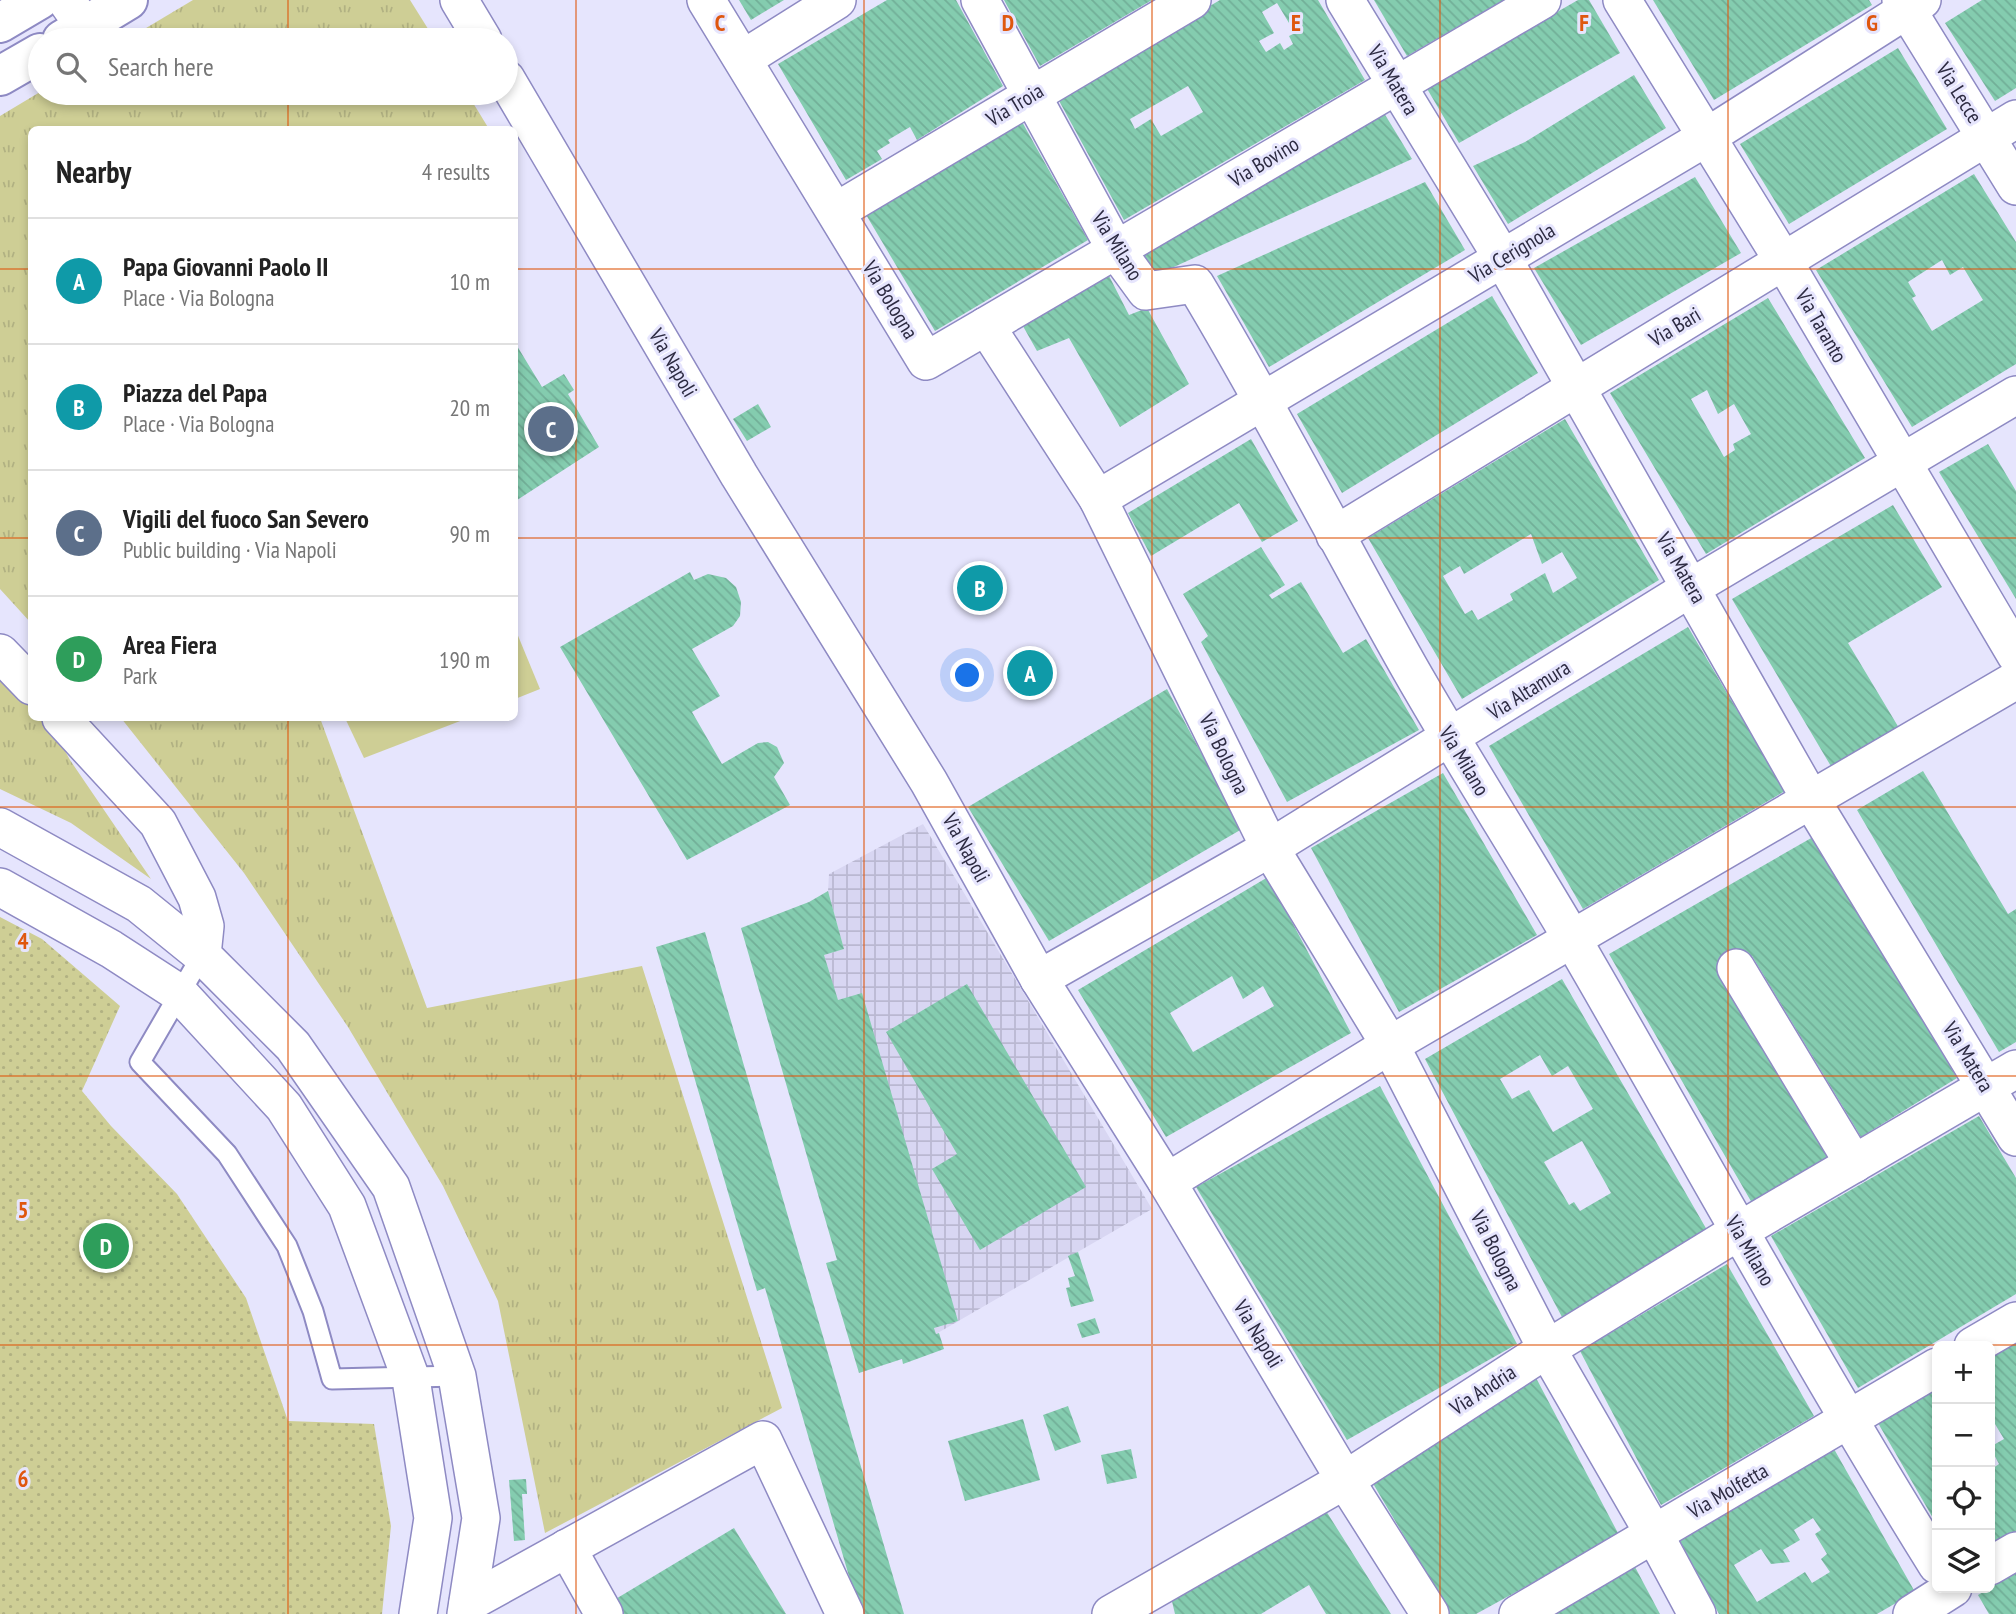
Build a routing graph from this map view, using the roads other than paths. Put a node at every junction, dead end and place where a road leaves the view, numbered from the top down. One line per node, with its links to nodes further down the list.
1 (39, 0): 13 (street)
2 (128, 0): 12 (street)
3 (459, 0): 14 (street)
4 (706, 0): 15 (street, Via Bologna)
5 (837, 0): 15 (street)
6 (980, 0): 19 (street, Via Milano)
7 (1192, 0): 19 (street, Via Troia)
8 (1345, 0): 18 (street, Via Matera)
9 (1542, 0): 18 (street, Via Bovino)
10 (1622, 0): 22 (street, Via Taranto)
11 (1910, 3): 21 (street, Via Lecce); 22 (street, Via Cerignola)
12 (71, 22)
13 (0, 23)
14 (476, 28)
15 (743, 58): 24 (street, Via Bologna)
16 (28, 60): 17 (street)
17 (0, 76)
18 (1395, 84): 25 (street, Via Bovino); 26 (street, Via Matera)
19 (1032, 95): 24 (street, Via Troia); 25 (street, Via Milano)
20 (518, 99): 49 (street, Via Napoli)
21 (2002, 128): 23 (street, Via Lecce); 27 (street, Via Bari)
22 (1705, 138): 26 (street, Via Cerignola); 27 (street, Via Taranto)
23 (2016, 186)
24 (837, 211): 28 (street, Via Bologna)
25 (1116, 250): 28 (street, Via Bovino); 31 (street, Via Milano)
26 (1503, 258): 29 (street, Via Matera); 31 (street, Via Cerignola)
27 (1784, 261): 29 (street, Via Bari); 32 (street, Via Taranto)
28 (986, 326): 33 (street, Via Bologna)
29 (1575, 388): 34 (street, Via Bari); 35 (street, Via Matera)
30 (2016, 395): 32 (street, Via Altamura)
31 (1265, 400): 33 (street, Via Cerignola); 34 (street, Via Milano)
32 (1901, 464): 35 (street, Via Altamura); 37 (street, Via Taranto)
33 (1098, 499): 44 (street, Via Bologna)
34 (1335, 535): 41 (street, Via Milano)
35 (1692, 587): 41 (street, Via Altamura); 42 (street, Via Matera)
36 (0, 653): 39 (street)
37 (2016, 655)
38 (2016, 680): 42 (street)
39 (28, 682)
40 (64, 721): 47 (street)
41 (1450, 739): 44 (street, Via Altamura); 46 (street, Via Milano)
42 (1811, 800): 46 (street); 52 (street, Via Matera)
43 (0, 827): 47 (street)
44 (1270, 848): 49 (street, Via Altamura); 51 (street, Via Bologna)
45 (0, 887): 50 (street)
46 (1572, 939): 51 (street); 56 (street, Via Milano)
47 (202, 955): 50 (lane); 61 (street)
48 (1736, 968): 54 (street)
49 (1039, 979): 55 (street, Via Napoli)
50 (179, 993): 62 (street); 62 (lane)
51 (1390, 1045): 55 (street); 59 (street, Via Bologna)
52 (2001, 1078): 53 (street, Via Matera); 54 (street, Via Andria)
53 (2016, 1137)
54 (1854, 1164): 56 (street, Via Andria)
55 (1167, 1182): 64 (street, Via Napoli)
56 (1739, 1231): 59 (street, Via Andria); 63 (street, Via Milano)
57 (2016, 1321): 58 (street)
58 (1982, 1341)
59 (1547, 1349): 64 (street, Via Andria); 65 (street, Via Bologna)
60 (1932, 1370): 63 (street, Via Molfetta)
61 (457, 1376): 62 (lane); 71 (street)
62 (411, 1379): 72 (street)
63 (1847, 1420): 65 (street, Via Molfetta); 68 (street, Via Milano)
64 (1345, 1480): 75 (street, Via Andria); 76 (street, Via Napoli)
65 (1654, 1534): 77 (street, Via Molfetta); 78 (street, Via Bologna)
66 (567, 1548): 71 (street); 73 (street); 74 (street)
67 (2016, 1551): 69 (street)
68 (1932, 1557)
69 (1995, 1563)
70 (1946, 1593): 79 (street)
71 (467, 1608)
72 (418, 1614)
73 (604, 1614)
74 (845, 1614)
75 (1111, 1614)
76 (1430, 1614)
77 (1518, 1614)
78 (1697, 1614)
79 (1912, 1614)

